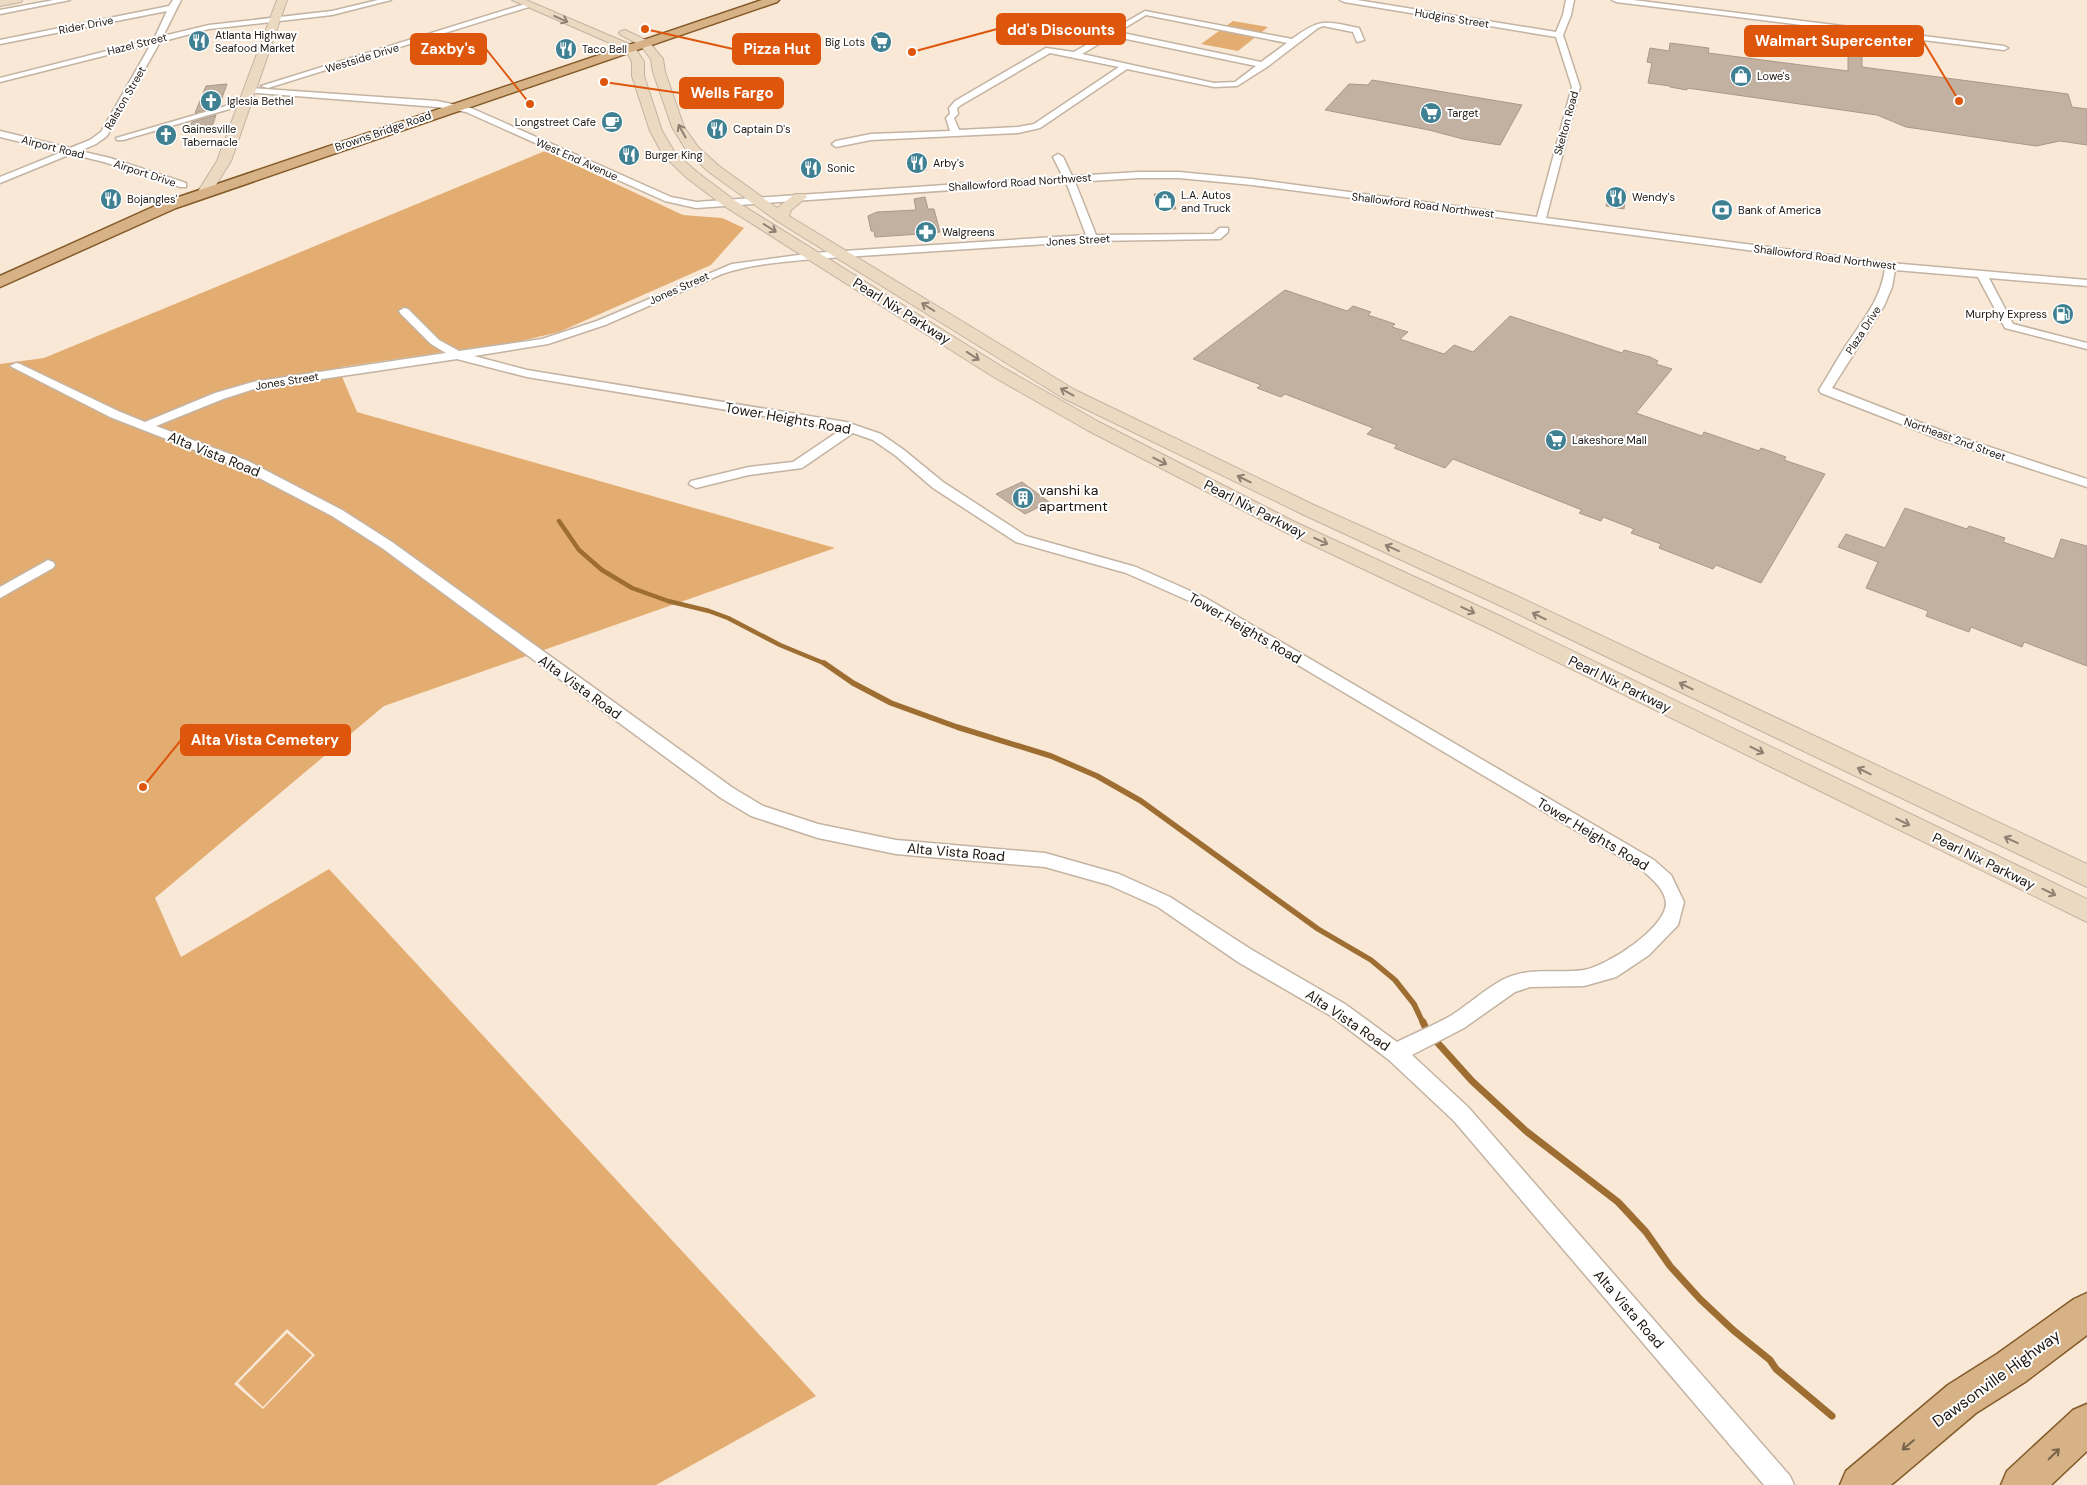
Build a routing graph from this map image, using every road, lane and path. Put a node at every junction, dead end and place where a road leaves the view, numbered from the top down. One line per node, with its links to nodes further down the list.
1 (17, 0): 12 (main road)
2 (66, 0): 16 (street)
3 (177, 0): 15 (street, Ralston Street)
4 (282, 0): 18 (main road)
5 (387, 0): 18 (street, Hazel Street)
6 (517, 0): 14 (main road)
7 (542, 0): 25 (main road)
8 (773, 0): 25 (main road, Browns Bridge Road)
9 (1344, 0): 20 (street, Hudgins Street)
10 (1570, 0): 20 (street)
11 (1616, 0): 27 (street)
12 (0, 3)
13 (1159, 4): 17 (street)
14 (531, 5): 26 (main road, one-way to 26); 34 (street, Westside Drive)
15 (172, 8): 21 (street, Ralston Street); 23 (street, Rider Drive)
16 (0, 12)
17 (1144, 13): 19 (street); 24 (street)
18 (276, 19): 21 (street, Hazel Street); 34 (main road)
19 (1111, 33): 28 (street); 31 (street)
20 (1559, 35): 51 (street, Skelton Road)
21 (158, 39): 33 (street, Hazel Street); 40 (street, Ralston Street)
22 (1360, 40): 24 (street)
23 (0, 42)
24 (1294, 42): 31 (street)
25 (644, 43): 26 (main road, Browns Bridge Road); 48 (main road, Pearl Nix Parkway, one-way to 25)
26 (630, 48): 29 (main road, Browns Bridge Road); 30 (main road, Pearl Nix Parkway)
27 (2004, 48)
28 (1075, 55): 32 (street); 36 (street)
29 (591, 62): 30 (main road); 35 (main road, Browns Bridge Road)
30 (638, 62): 49 (main road, Pearl Nix Parkway)
31 (1264, 65): 32 (street)
32 (1126, 66): 36 (street)
33 (0, 80)
34 (244, 99): 35 (street, West End Avenue); 38 (street, Westside Drive); 46 (main road)
35 (454, 107): 46 (main road, Browns Bridge Road); 49 (street, West End Avenue)
36 (956, 125): 39 (street)
37 (0, 134): 40 (street, Airport Road)
38 (120, 138)
39 (836, 144)
40 (69, 152): 42 (street, Airport Road); 44 (street, Ralston Street)
41 (1058, 157): 43 (street)
42 (107, 160): 45 (street, Airport Drive)
43 (1069, 179): 47 (street, Shallowford Road Northwest); 51 (street, Shallowford Road Northwest); 53 (street)
44 (0, 180)
45 (183, 185)
46 (204, 192): 58 (main road, Browns Bridge Road)
47 (800, 197): 48 (street, Shallowford Road Northwest); 50 (main road)
48 (757, 200): 49 (street, West End Avenue); 50 (main road, Pearl Nix Parkway)
49 (729, 203): 55 (main road, Pearl Nix Parkway, one-way to 55)
50 (782, 218): 54 (main road, Pearl Nix Parkway)
51 (1541, 220): 56 (street, Shallowford Road Northwest)
52 (1224, 230): 53 (street, Jones Street)
53 (1092, 238): 54 (street, Jones Street)
54 (844, 254): 55 (street, Jones Street); 71 (main road, Pearl Nix Parkway, one-way to 54)
55 (813, 256): 62 (street, Jones Street); 72 (main road, Pearl Nix Parkway, one-way to 72)
56 (1890, 266): 57 (street, Shallowford Road Northwest); 64 (street, Plaza Drive)
57 (1982, 275): 59 (street, Shallowford Road Northwest); 61 (street)
58 (0, 282)
59 (2087, 283)
60 (404, 311): 62 (street)
61 (2087, 346)
62 (457, 355): 65 (street, Jones Street); 66 (street, Tower Heights Road)
63 (16, 366): 65 (street, Alta Vista Road)
64 (1825, 390): 67 (street, Northeast 2nd Street)
65 (146, 426): 73 (street, Alta Vista Road)
66 (852, 428): 68 (street); 73 (street, Tower Heights Road)
67 (2087, 483)
68 (696, 484)
69 (48, 565): 70 (street)
70 (0, 593)
71 (2087, 876)
72 (2087, 911)
73 (1396, 1054): 76 (street, Alta Vista Road)
74 (2087, 1312): 77 (main road, Dawsonville Highway, one-way to 77)
75 (2087, 1424): 78 (main road, one-way to 75)
76 (1781, 1485)
77 (1860, 1485)
78 (2021, 1485)

